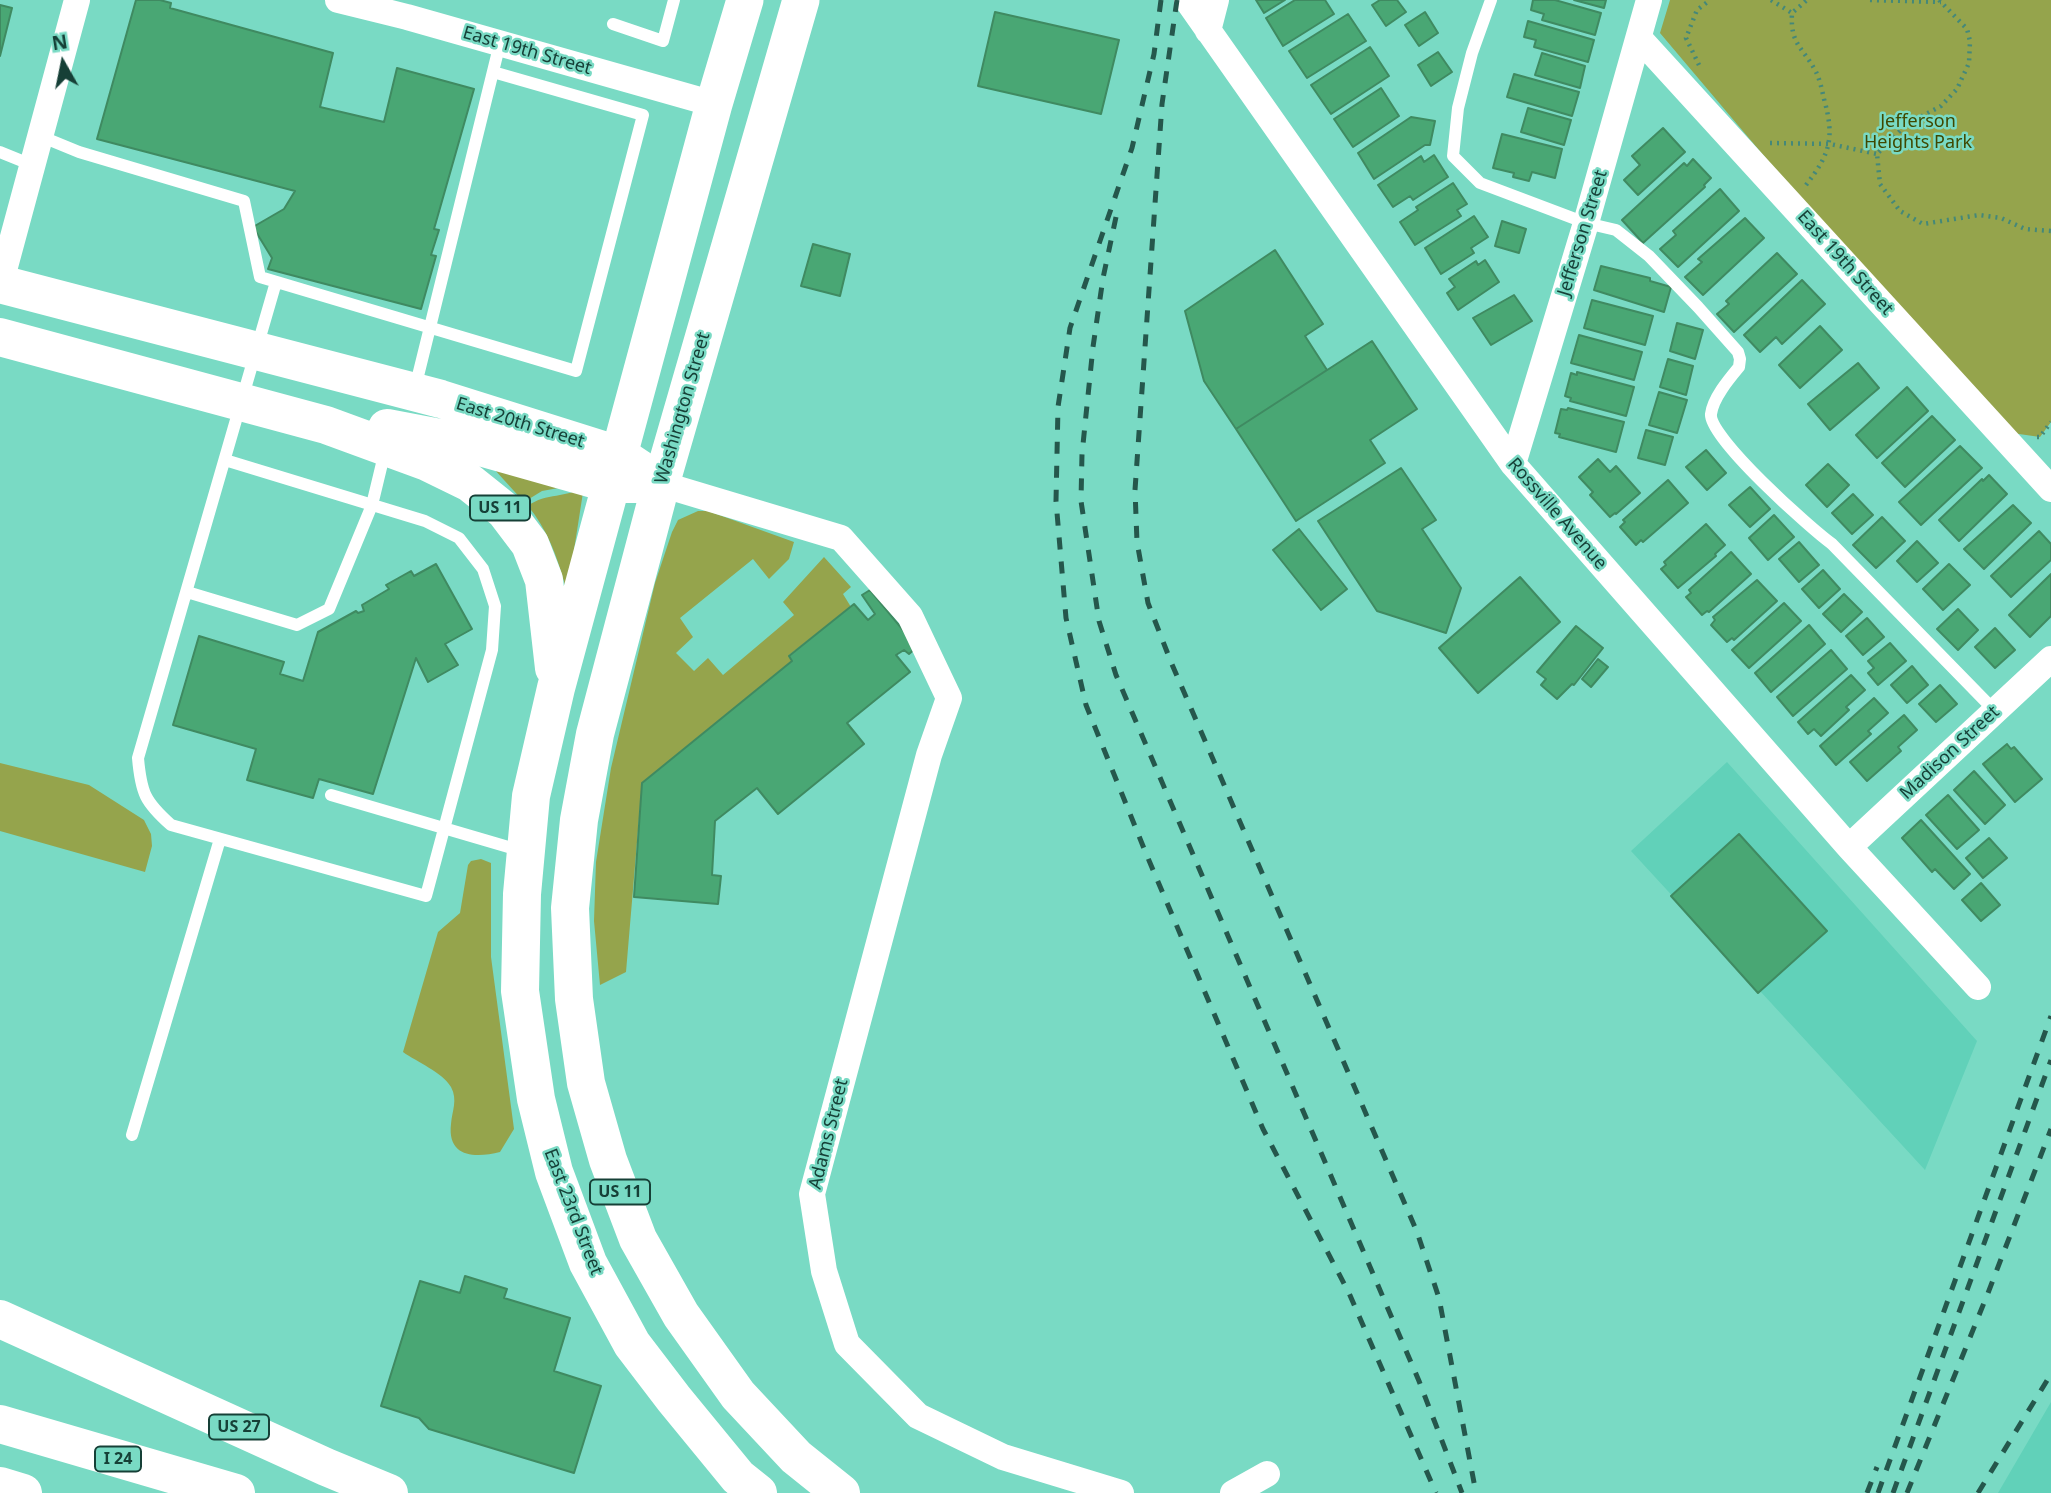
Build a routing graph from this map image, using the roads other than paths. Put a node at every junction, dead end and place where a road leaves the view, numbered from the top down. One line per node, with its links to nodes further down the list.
1 (77, 0): 17 (street)
2 (338, 0): 10 (street, East 19th Street)
3 (674, 0): 11 (lane)
4 (745, 0): 16 (street)
5 (801, 0): 33 (street, Washington Street)
6 (1188, 0): 12 (street, Rossville Avenue)
7 (1216, 0): 12 (street)
8 (1491, 0): 20 (lane)
9 (1649, 0): 13 (street, Jefferson Street)
10 (395, 7): 14 (street, East 19th Street)
11 (612, 24)
12 (1208, 32): 31 (street, Rossville Avenue)
13 (1639, 38): 20 (street, Jefferson Street); 34 (street, East 19th Street)
14 (500, 43): 15 (lane); 16 (street, East 19th Street)
15 (493, 72): 23 (lane); 23 (lane)
16 (714, 104): 32 (street)
17 (40, 136): 19 (street); 21 (lane)
18 (0, 152): 19 (lane)
19 (32, 165): 22 (street)
20 (1586, 223): 31 (street, Jefferson Street); 40 (lane)
21 (276, 282): 23 (lane); 25 (lane)
22 (0, 285): 25 (main road, East 20th Street)
23 (430, 326): 26 (lane)
24 (0, 337): 27 (main road, US 11)
25 (257, 351): 26 (main road, East 20th Street); 27 (lane)
26 (415, 392): 32 (main road, East 20th Street)
27 (243, 403): 28 (main road, US 11); 30 (lane)
28 (326, 425): 29 (main road, US 11); 32 (main road)
29 (386, 447): 35 (lane); 38 (main road, US 11)
30 (225, 460): 35 (lane); 36 (lane)
31 (1513, 464): 44 (street, Rossville Avenue)
32 (615, 469): 33 (main road, East 20th Street); 38 (main road)
33 (662, 484): 39 (street, East 20th Street); 58 (main road, Washington Street / US 11)
34 (2051, 489)
35 (372, 505): 36 (lane); 42 (lane)
36 (187, 592): 43 (lane)
37 (2051, 659): 40 (street, Madison Street)
38 (556, 688): 45 (main road, East 23rd Street / US 11)
39 (949, 698): 59 (street, Adams Street)
40 (1995, 711): 44 (street, Madison Street)
41 (331, 795): 42 (lane)
42 (445, 827): 43 (lane); 45 (lane)
43 (220, 839): 47 (lane)
44 (1849, 847): 46 (street, Rossville Avenue)
45 (526, 852): 57 (main road, East 23rd Street / US 11)
46 (1978, 987)
47 (132, 1135)
48 (0, 1300): 50 (main road)
49 (0, 1319): 50 (main road, US 27)
50 (90, 1359): 56 (main road, US 27)
51 (0, 1424): 55 (main road, I 24)
52 (1267, 1474): 60 (street)
53 (0, 1486): 54 (main road)
54 (23, 1493)
55 (236, 1493)
56 (389, 1493)
57 (758, 1493)
58 (841, 1493)
59 (1121, 1493)
60 (1233, 1493)

